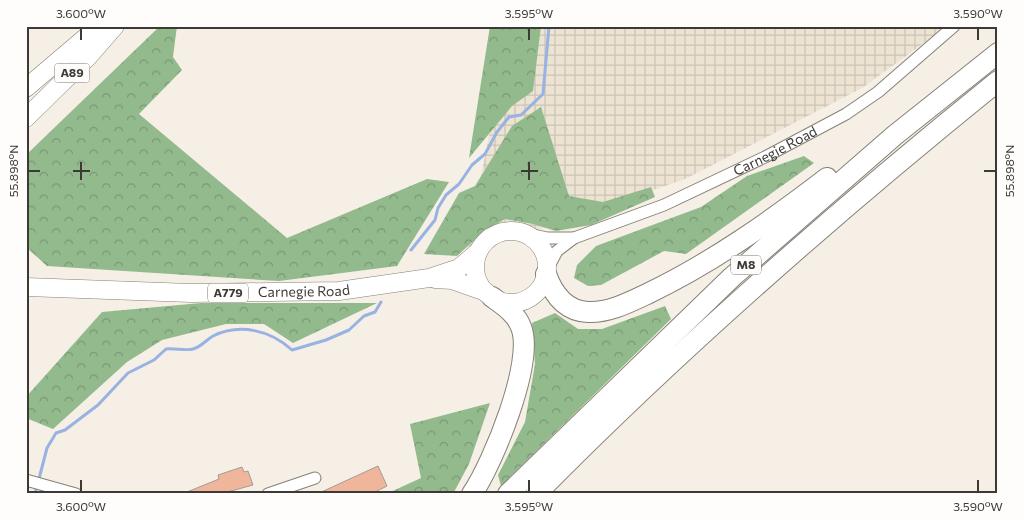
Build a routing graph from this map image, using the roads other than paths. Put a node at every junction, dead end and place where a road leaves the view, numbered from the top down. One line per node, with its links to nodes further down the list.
1 (99, 26): 7 (main road, A89)
2 (115, 26): 8 (main road, A89)
3 (954, 26): 10 (street, Carnegie Road)
4 (998, 44): 12 (highway, M8)
5 (998, 53): 21 (highway, M8)
6 (998, 81): 22 (highway, M8)
7 (26, 88)
8 (26, 118)
9 (519, 232): 10 (street, Carnegie Road); 11 (main road, A779); 12 (main road)
10 (574, 238): 12 (street, Carnegie Road)
11 (478, 252): 13 (main road, Carnegie Road / A779); 15 (main road)
12 (546, 272): 15 (main road, A779)
13 (429, 278): 14 (main road, Carnegie Road / A779); 15 (main road, Carnegie Road / A779)
14 (26, 287)
15 (489, 295): 20 (highway)
16 (315, 478): 19 (street)
17 (34, 481): 18 (street)
18 (76, 494)
19 (268, 494)
20 (472, 494)
21 (508, 494)
22 (536, 494)

